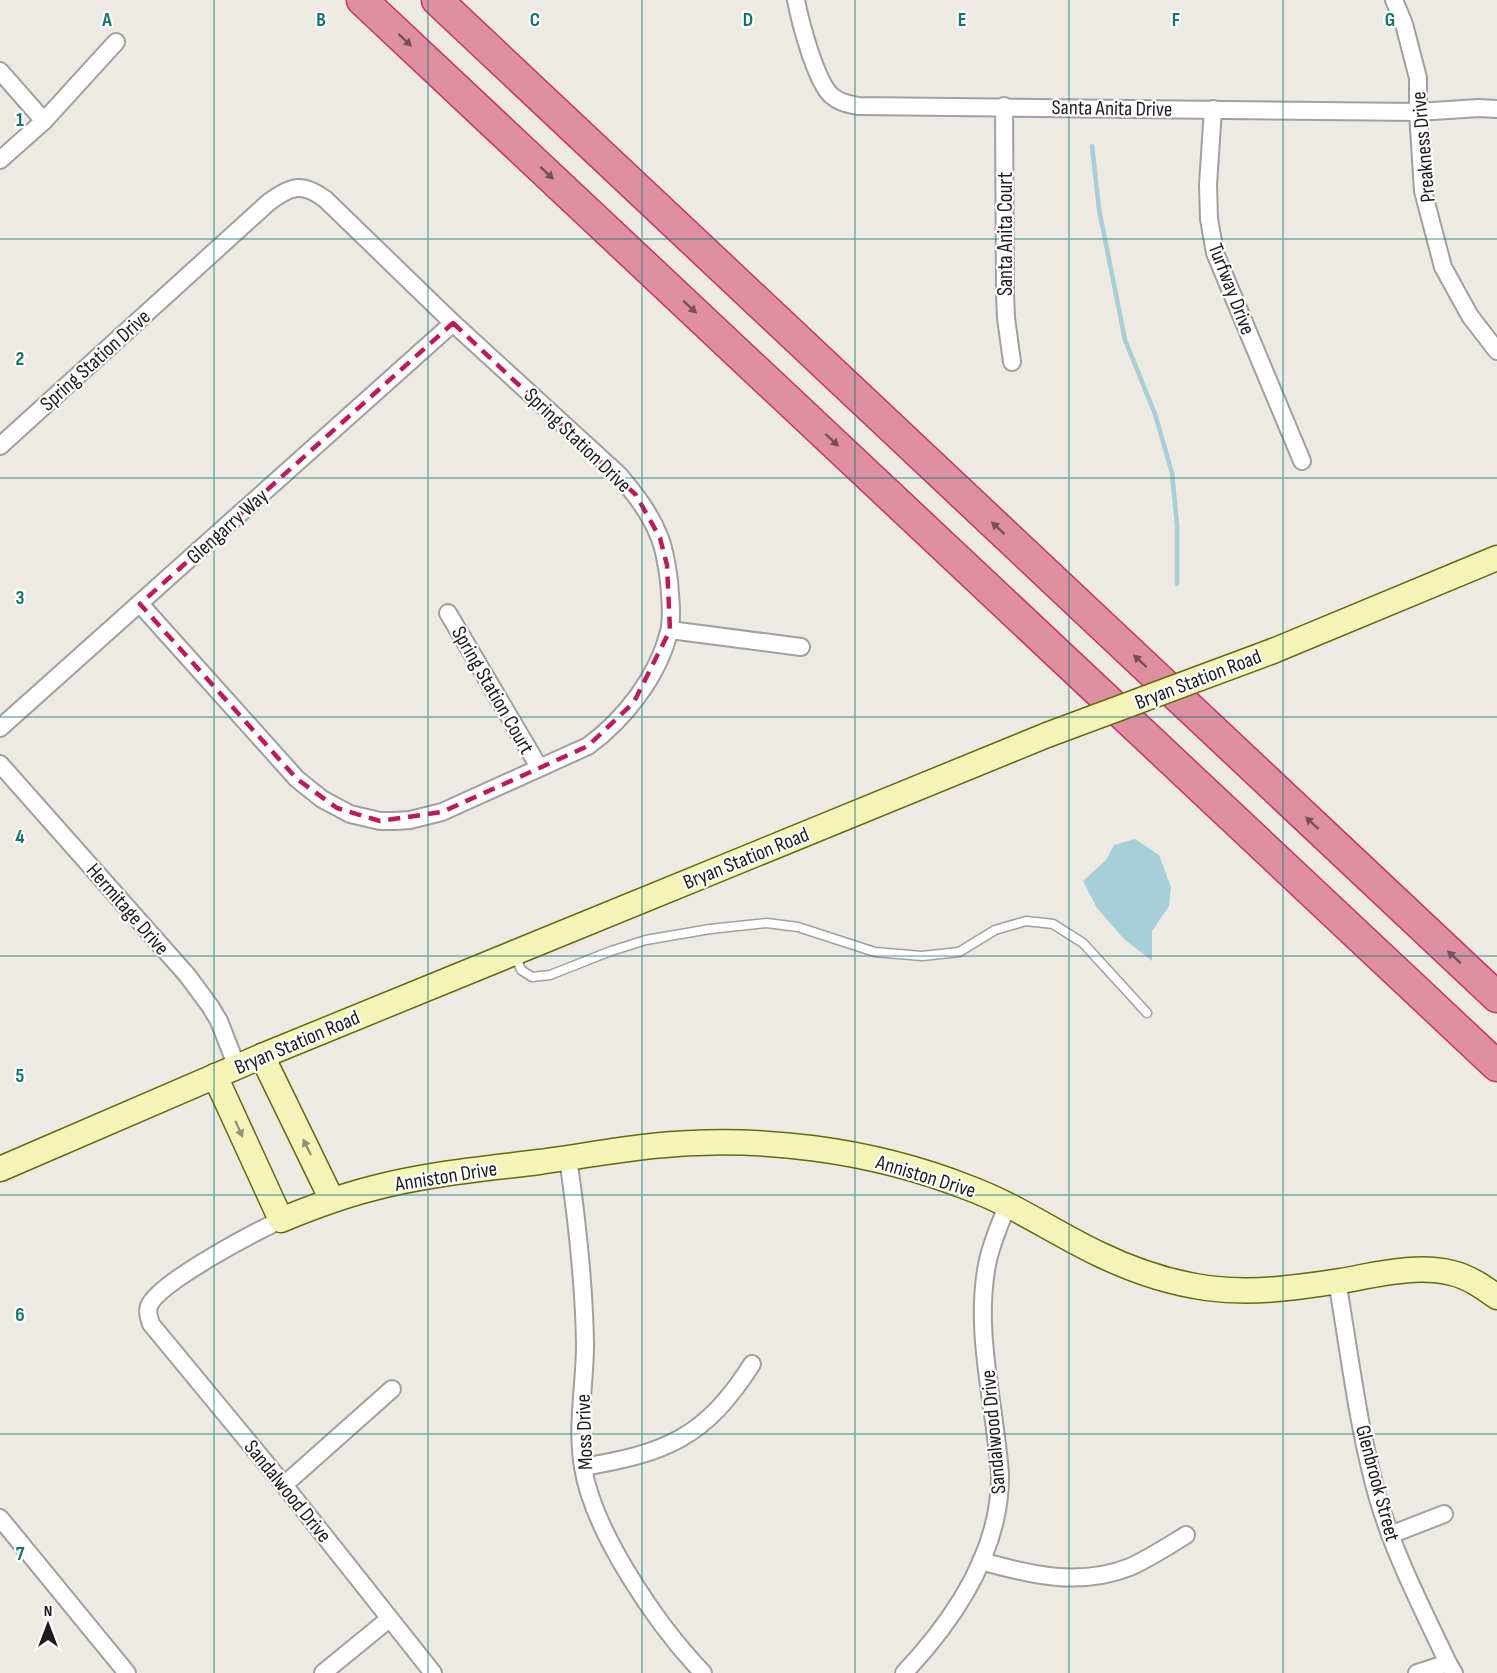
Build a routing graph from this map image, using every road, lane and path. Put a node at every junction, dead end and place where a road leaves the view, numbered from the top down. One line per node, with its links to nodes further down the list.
1 (362, 0): 30 (highway, one-way to 30)
2 (437, 0): 27 (highway, one-way to 2)
3 (796, 0): 7 (street, Santa Anita Drive)
4 (1394, 0): 10 (street, Preakness Drive)
5 (116, 42): 11 (street)
6 (0, 71): 11 (street)
7 (1004, 106): 8 (street, Santa Anita Drive); 15 (street, Santa Anita Court)
8 (1213, 109): 10 (street, Santa Anita Drive); 17 (street, Turfway Drive)
9 (1497, 109): 10 (street, Santa Anita Drive)
10 (1418, 112): 14 (street, Preakness Drive)
11 (44, 121): 12 (street)
12 (0, 160)
13 (453, 323): 16 (street, Spring Station Drive); 19 (street, Glengarry Way); 21 (street, Spring Station Drive)
14 (1497, 351)
15 (1012, 362)
16 (0, 446)
17 (1302, 460)
18 (1497, 558): 26 (main road, Bryan Station Road, bridge)
19 (140, 604): 23 (street, Glengarry Way); 25 (street, Spring Station Drive)
20 (448, 613): 25 (street, Spring Station Court)
21 (670, 630): 22 (street); 25 (street, Spring Station Drive)
22 (801, 647)
23 (0, 728)
24 (0, 764): 31 (street, Hermitage Drive)
25 (539, 767)
26 (515, 953): 28 (lane); 29 (main road, Bryan Station Road)
27 (1497, 997)
28 (1147, 1013)
29 (262, 1056): 31 (main road, Bryan Station Road); 34 (main road, one-way to 29)
30 (1497, 1066)
31 (226, 1071): 33 (main road, Bryan Station Road); 36 (main road, one-way to 36)
32 (568, 1158): 34 (main road, Anniston Drive); 35 (main road, Anniston Drive); 42 (street, Moss Drive)
33 (0, 1169)
34 (332, 1200): 36 (main road, Anniston Drive)
35 (1008, 1204): 37 (main road, Anniston Drive); 48 (street, Sandalwood Drive)
36 (280, 1220): 39 (street, Anniston Drive)
37 (1337, 1281): 38 (main road, Anniston Drive); 47 (street, Glenbrook Street)
38 (1497, 1297)
39 (148, 1308): 43 (street, Sandalwood Drive)
40 (752, 1364): 42 (street)
41 (392, 1389): 43 (street)
42 (583, 1467): 54 (street, Moss Drive)
43 (284, 1485): 49 (street, Sandalwood Drive)
44 (1444, 1514): 47 (street)
45 (0, 1518): 51 (street)
46 (1186, 1535): 48 (street)
47 (1390, 1535): 50 (street, Glenbrook Street)
48 (981, 1561): 55 (street, Sandalwood Drive)
49 (389, 1618): 52 (street); 53 (street, Sandalwood Drive)
50 (1451, 1668): 56 (street)
51 (127, 1673)
52 (323, 1673)
53 (433, 1673)
54 (703, 1673)
55 (904, 1673)
56 (1417, 1673)

